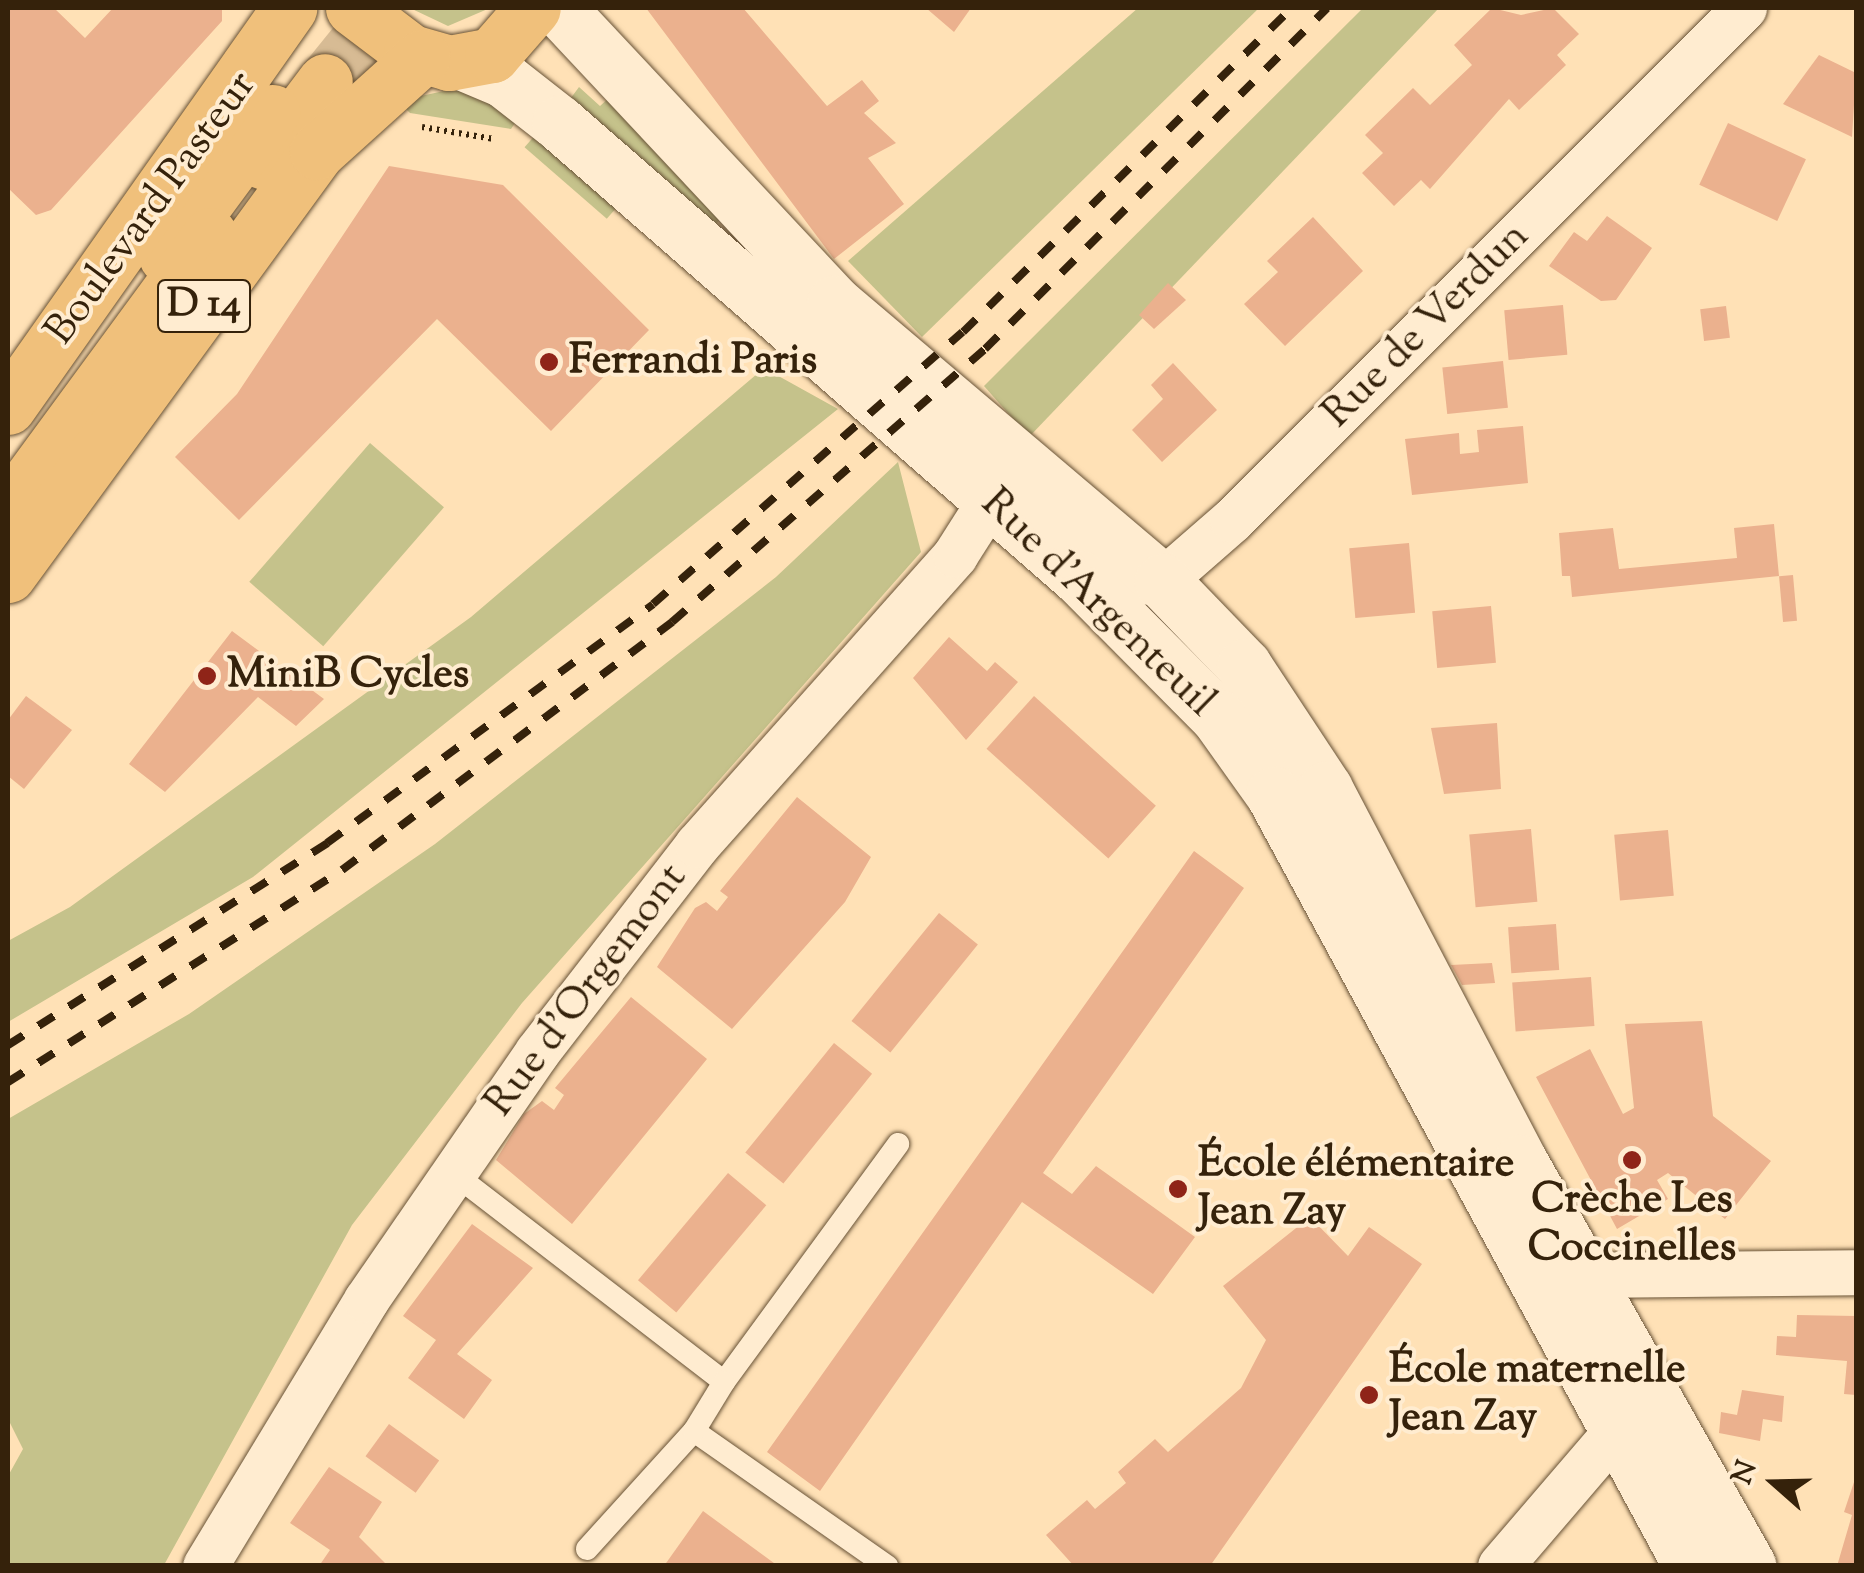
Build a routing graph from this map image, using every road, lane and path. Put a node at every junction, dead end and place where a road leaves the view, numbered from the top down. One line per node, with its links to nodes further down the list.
1 (290, 8): 9 (main road, Boulevard Pasteur / D 14)
2 (353, 8): 6 (main road)
3 (533, 8): 6 (main road)
4 (558, 8): 10 (main road, Rue d'Argenteuil)
5 (1744, 8): 16 (street, Rue de Verdun)
6 (441, 60): 12 (main road, Rue d'Argenteuil); 14 (main road, D 14)
7 (415, 126): 8 (path)
8 (508, 142)
9 (8, 407)
10 (1010, 451): 12 (street, Rue d'Orgemont); 16 (main road, Rue d'Argenteuil)
11 (8, 469): 13 (main road, Boulevard Pasteur / D 14)
12 (994, 505): 15 (main road, Rue d'Argenteuil); 18 (street, Rue d'Orgemont)
13 (8, 510)
14 (8, 575)
15 (1080, 578): 16 (street); 22 (main road, Rue d'Argenteuil)
16 (1162, 581): 20 (main road, Rue d'Argenteuil)
17 (898, 1144): 21 (lane)
18 (454, 1173): 21 (lane); 25 (street, Rue d'Orgemont)
19 (1856, 1272): 20 (street)
20 (1586, 1275): 22 (main road, Rue d'Argenteuil)
21 (724, 1382): 23 (lane)
22 (1636, 1421): 27 (street); 28 (main road, Rue d'Argenteuil); 29 (main road, Rue d'Argenteuil)
23 (694, 1431): 24 (lane); 26 (lane)
24 (587, 1549)
25 (205, 1566)
26 (887, 1566)
27 (1500, 1566)
28 (1691, 1566)
29 (1749, 1566)

